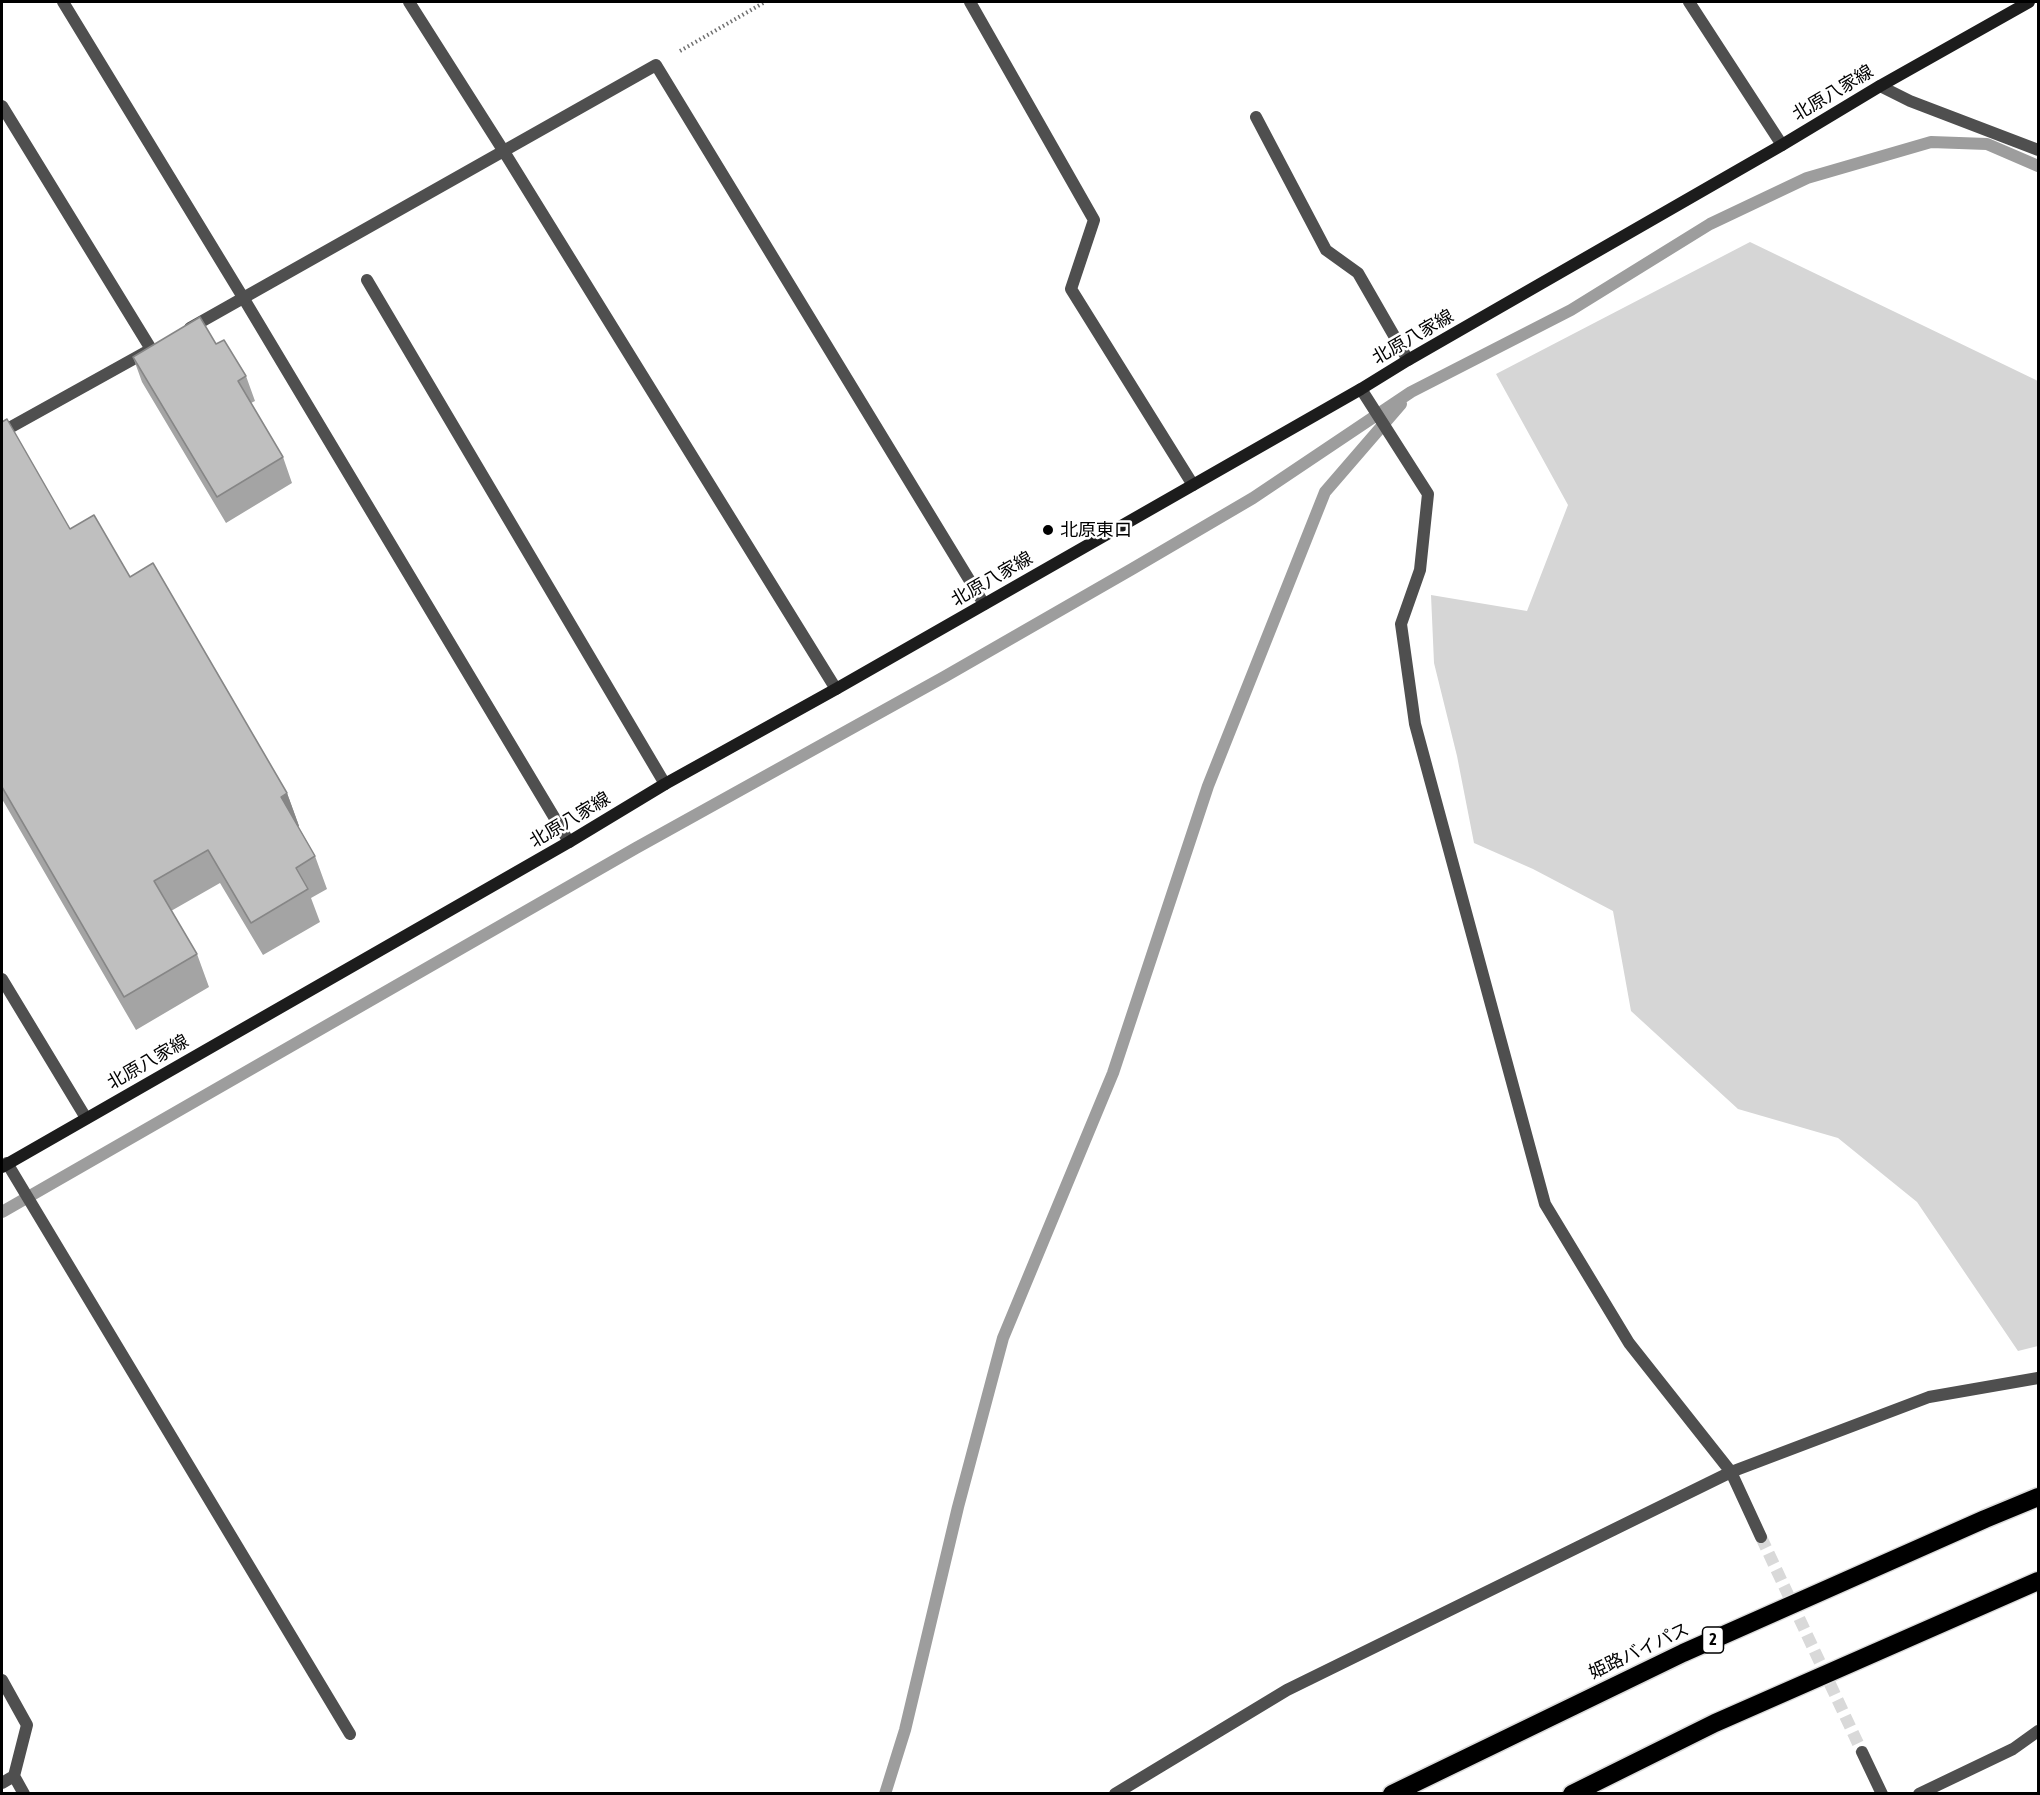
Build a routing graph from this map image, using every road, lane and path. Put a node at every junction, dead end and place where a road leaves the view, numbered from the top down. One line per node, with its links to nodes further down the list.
1 (63, 2): 15 (street)
2 (409, 2): 12 (street)
3 (765, 2): 7 (path)
4 (970, 2): 20 (street)
5 (1689, 2): 11 (street)
6 (2029, 2): 8 (main road, 北原八家線)
7 (656, 65): 12 (street); 21 (street)
8 (1880, 87): 11 (main road, 北原八家線); 13 (street)
9 (2, 106): 19 (street)
10 (1256, 117): 17 (street)
11 (1782, 145): 17 (main road, 北原八家線)
12 (503, 150): 15 (street); 22 (street)
13 (2038, 150)
14 (367, 280): 23 (street)
15 (244, 299): 16 (street); 24 (street)
16 (182, 332)
17 (1408, 360): 18 (main road, 北原八家線)
18 (1361, 389): 20 (main road, 北原八家線); 29 (street)
19 (2, 432)
20 (1192, 485): 21 (main road, 北原八家線)
21 (984, 604): 22 (main road, 北原八家線)
22 (836, 689): 23 (main road, 北原八家線)
23 (664, 784): 24 (main road, 北原八家線)
24 (569, 842): 26 (main road, 北原八家線)
25 (2, 979): 26 (street)
26 (86, 1118): 27 (main road, 北原八家線)
27 (4, 1165): 35 (street)
28 (2038, 1378): 29 (street)
29 (1731, 1472): 31 (street); 40 (street)
30 (2038, 1497): 41 (highway, 姫路バイパス / 2)
31 (1761, 1537)
32 (2038, 1581): 42 (highway)
33 (2, 1680): 37 (street)
34 (2038, 1731): 44 (street)
35 (350, 1734)
36 (1862, 1752): 43 (street)
37 (14, 1776): 38 (street); 39 (street)
38 (2, 1783)
39 (24, 1794)
40 (1115, 1794)
41 (1392, 1794)
42 (1572, 1794)
43 (1881, 1794)
44 (1919, 1794)

